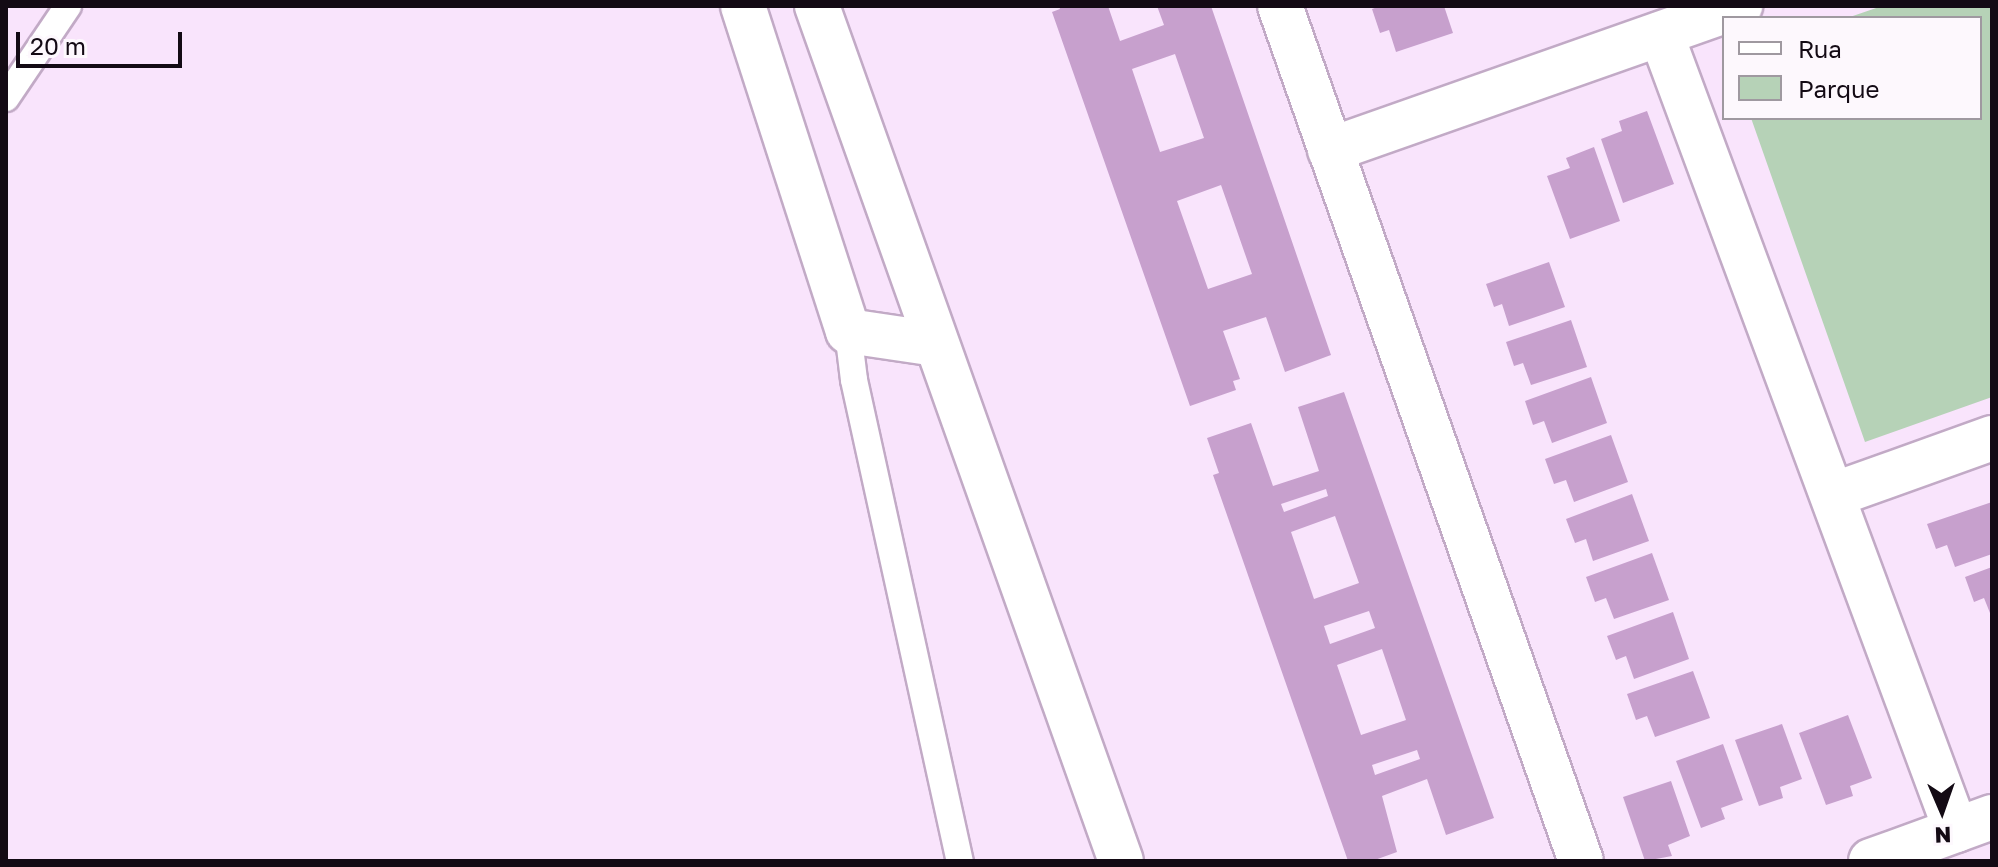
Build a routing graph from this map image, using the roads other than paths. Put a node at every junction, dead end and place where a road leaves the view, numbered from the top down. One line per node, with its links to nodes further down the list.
1 (68, 6): 7 (lane)
2 (743, 6): 9 (street)
3 (817, 6): 10 (street)
4 (1280, 6): 8 (street)
5 (1740, 6): 6 (street)
6 (1661, 34): 8 (street); 12 (street)
7 (6, 98)
8 (1330, 150): 16 (street)
9 (848, 331): 10 (street); 14 (lane)
10 (936, 344): 15 (street)
11 (1992, 438): 12 (street)
12 (1833, 495): 13 (street)
13 (1974, 824): 17 (street)
14 (960, 861)
15 (1121, 861)
16 (1581, 861)
17 (1871, 861)

